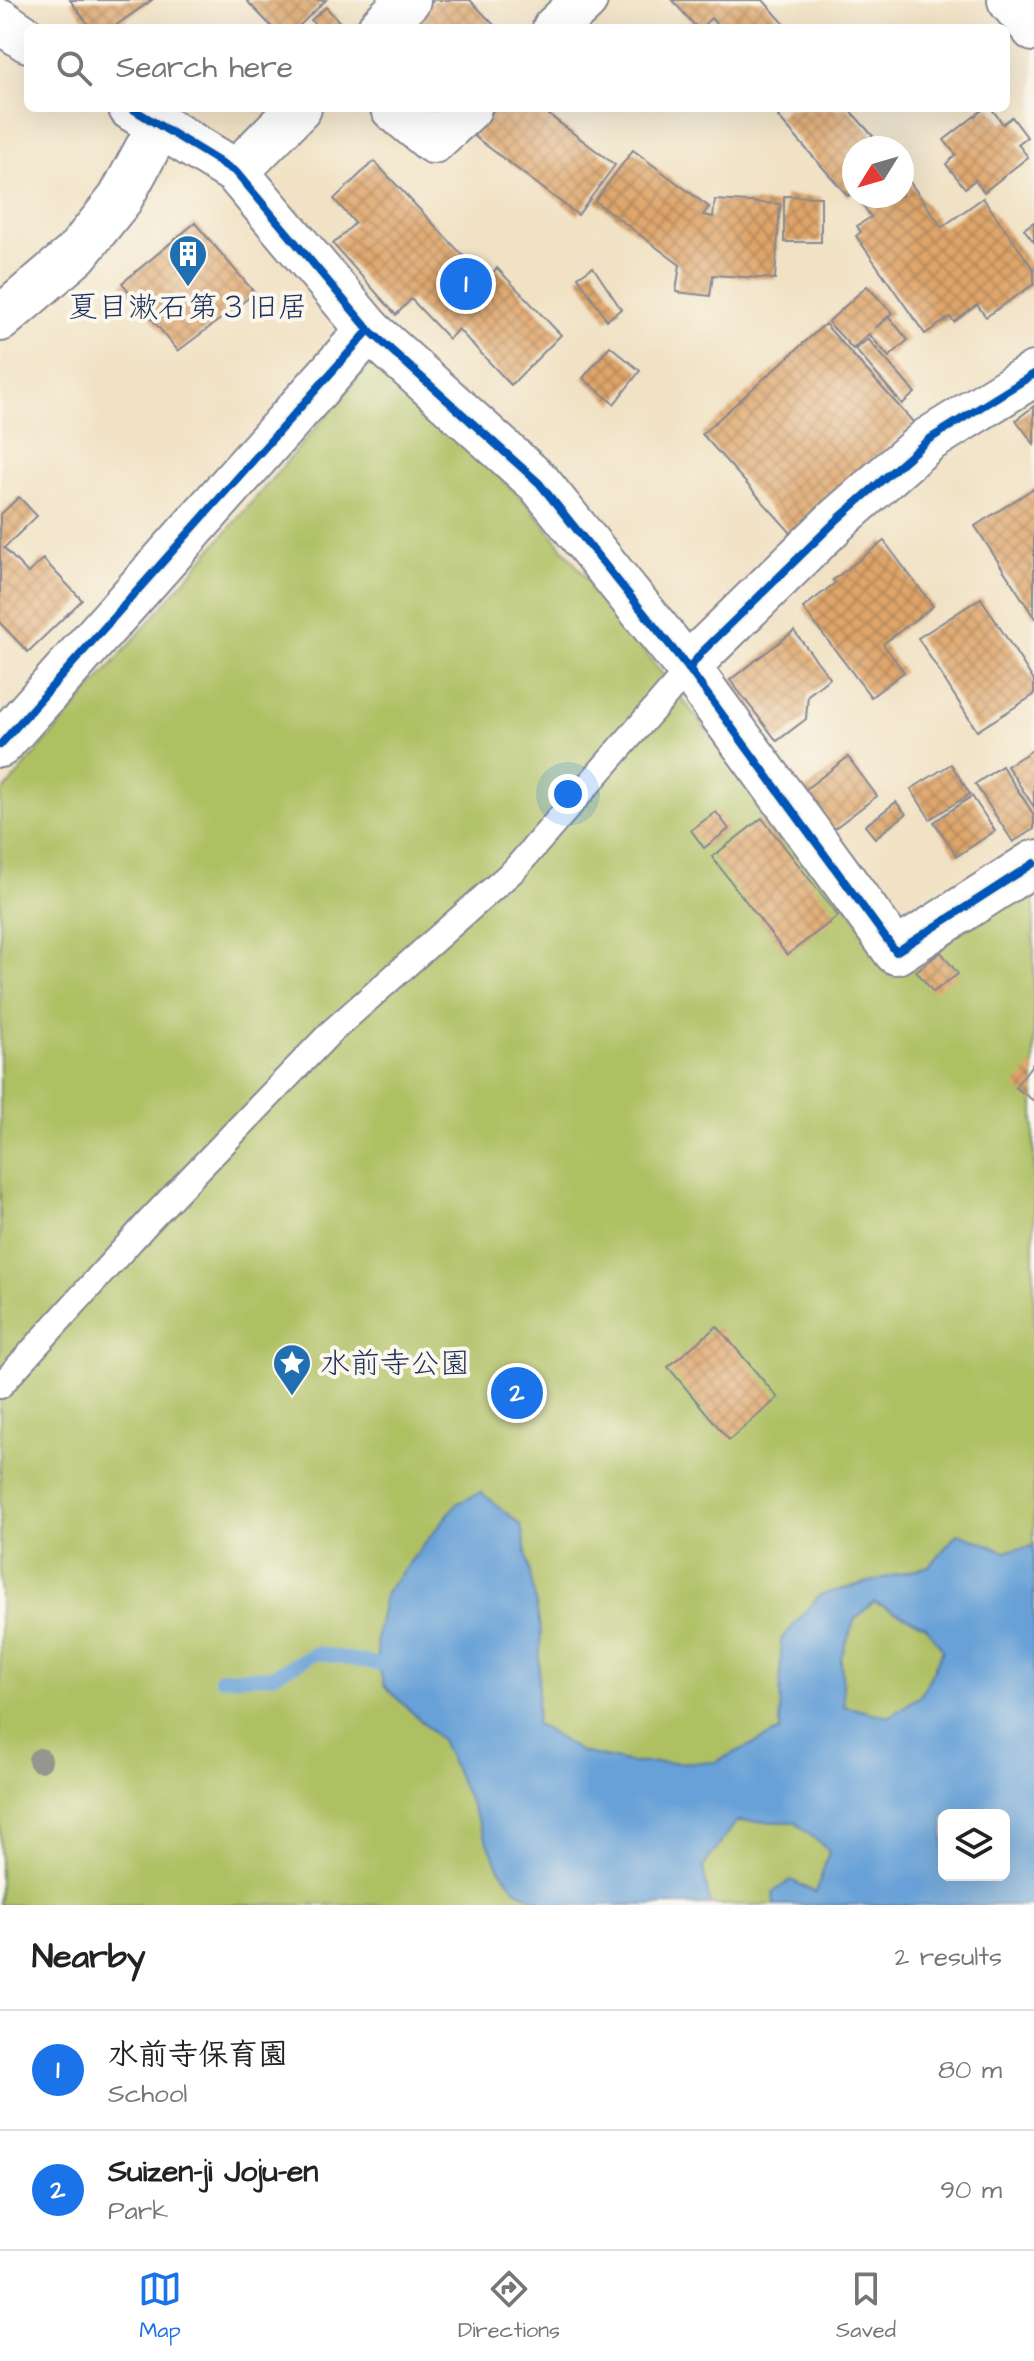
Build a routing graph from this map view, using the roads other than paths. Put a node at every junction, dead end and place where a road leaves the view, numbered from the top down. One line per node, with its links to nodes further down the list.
1 (408, 0): 5 (street)
2 (585, 0): 6 (street)
3 (1010, 0): 7 (street)
4 (0, 21): 8 (street)
5 (384, 24)
6 (559, 24)
7 (1034, 29)
8 (24, 37)
9 (295, 112): 13 (street)
10 (398, 112): 11 (street)
11 (465, 112)
12 (145, 118): 13 (street); 14 (street)
13 (236, 172): 15 (street)
14 (0, 319)
15 (369, 330): 17 (street); 18 (street)
16 (1034, 374): 17 (street)
17 (689, 669): 19 (street); 20 (lane)
18 (0, 745)
19 (1034, 863)
20 (0, 1386)

